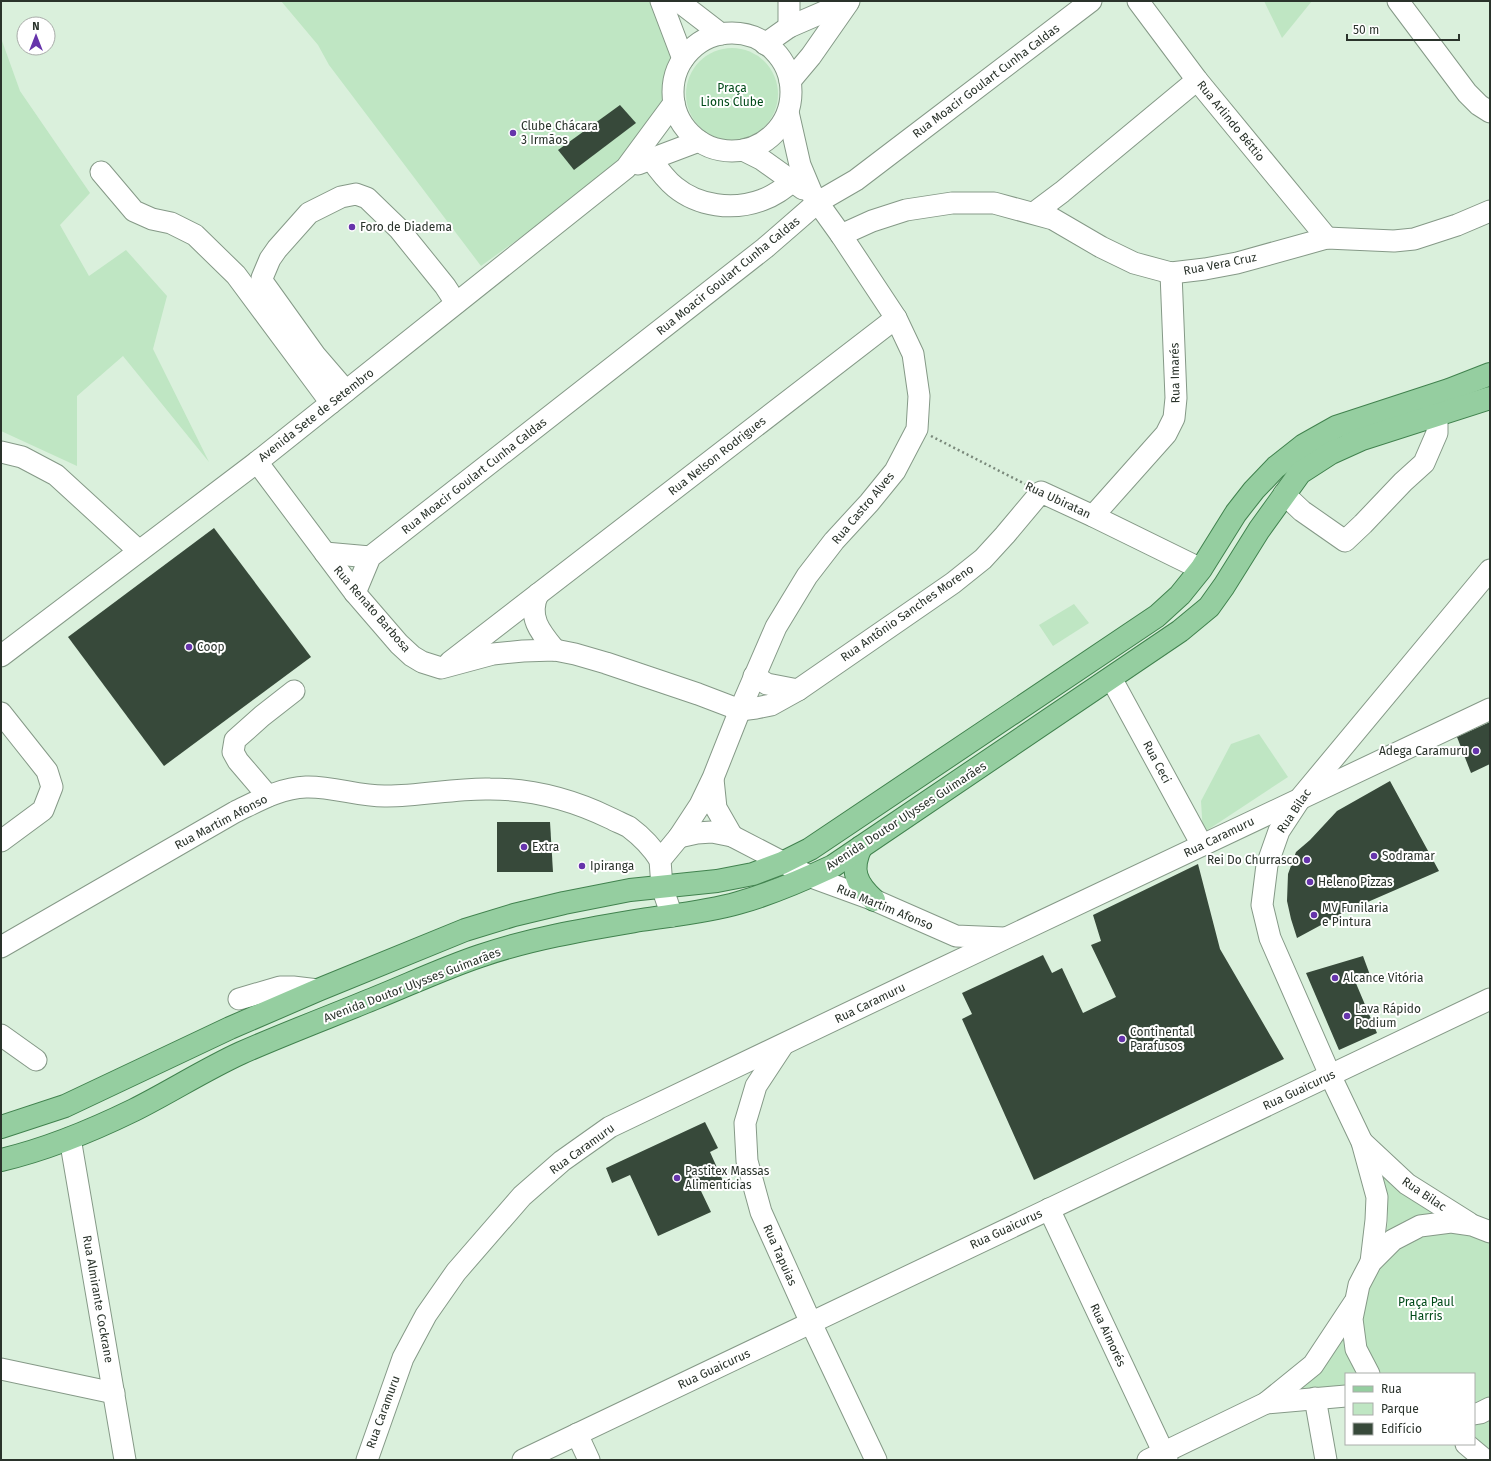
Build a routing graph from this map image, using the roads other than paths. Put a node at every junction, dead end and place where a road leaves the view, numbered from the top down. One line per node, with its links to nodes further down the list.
1 (661, 1): 11 (street)
2 (678, 1): 9 (street)
3 (789, 1): 8 (street)
4 (1091, 1): 23 (street, Rua Moacir Goulart Cunha Caldas)
5 (1138, 1): 12 (street, Rua Arlindo Béttio)
6 (1398, 1): 16 (street)
7 (849, 2): 8 (street); 13 (street)
8 (789, 27): 10 (street)
9 (721, 34): 10 (street); 11 (street)
10 (766, 44): 13 (street)
11 (683, 59): 14 (street)
12 (1197, 80): 25 (street); 27 (street, Rua Arlindo Béttio)
13 (790, 82): 15 (street)
14 (674, 103): 17 (street); 20 (street, Avenida Sete de Setembro)
15 (788, 112): 18 (street); 23 (street, Rua Castro Alves)
16 (1490, 112)
17 (698, 141): 18 (street); 19 (street, Avenida Sete de Setembro)
18 (743, 150): 22 (street, Rua Castro Alves)
19 (651, 159): 20 (street, Avenida Sete de Setembro); 22 (street)
20 (626, 168): 29 (street, Avenida Sete de Setembro)
21 (101, 172): 32 (street)
22 (793, 181): 23 (street, Rua Castro Alves)
23 (816, 199): 26 (street, Rua Castro Alves); 42 (street, Rua Moacir Goulart Cunha Caldas)
24 (1490, 211): 27 (street, Rua Vera Cruz)
25 (1034, 213): 26 (street, Rua Vera Cruz); 28 (street, Rua Vera Cruz)
26 (841, 235): 30 (street, Rua Castro Alves)
27 (1327, 238): 28 (street, Rua Vera Cruz)
28 (1171, 273): 39 (street, Rua Imarés)
29 (456, 303): 32 (street, Avenida Sete de Setembro); 32 (street)
30 (896, 318): 46 (street, Rua Nelson Rodrigues); 50 (street, Rua Castro Alves)
31 (1490, 374): 43 (main road, Avenida Doutor Ulysses Guimarães)
32 (338, 397): 36 (street, Avenida Sete de Setembro)
33 (1490, 398): 34 (main road, Avenida Doutor Ulysses Guimarães)
34 (1437, 416): 38 (main road, Avenida Doutor Ulysses Guimarães); 38 (street)
35 (1, 452): 40 (street)
36 (257, 462): 40 (street, Avenida Sete de Setembro); 41 (street, Rua Renato Barbosa)
37 (1041, 492): 39 (street, Rua Ubiratan); 52 (street, Rua Antônio Sanches Moreno)
38 (1284, 494): 51 (main road, Avenida Doutor Ulysses Guimarães)
39 (1093, 516): 43 (street, Rua Ubiratan)
40 (138, 551): 48 (street, Avenida Sete de Setembro)
41 (325, 553): 42 (street); 45 (street, Rua Renato Barbosa)
42 (370, 557): 45 (street, Rua Moacir Goulart Cunha Caldas)
43 (1201, 569): 66 (main road, Avenida Doutor Ulysses Guimarães)
44 (1490, 570): 59 (street, Rua Bilac)
45 (355, 593): 49 (street, Rua Renato Barbosa)
46 (538, 594): 47 (street); 49 (street, Rua Nelson Rodrigues)
47 (555, 650): 49 (street); 55 (street)
48 (1, 656)
49 (441, 668)
50 (754, 676): 52 (street); 55 (street, Rua Castro Alves)
51 (1111, 678): 63 (street, Rua Ceci); 64 (main road, Avenida Doutor Ulysses Guimarães)
52 (798, 690): 55 (street, Rua Antônio Sanches Moreno)
53 (294, 691): 58 (street)
54 (1490, 709): 59 (street, Rua Caramuru)
55 (740, 710): 57 (street, Rua Castro Alves)
56 (1, 713): 62 (street)
57 (713, 778): 60 (street, Rua Castro Alves); 61 (street, Rua Castro Alves)
58 (268, 796): 65 (street, Rua Martim Afonso); 73 (street, Rua Martim Afonso)
59 (1302, 796): 63 (street, Rua Caramuru); 81 (street, Rua Bilac)
60 (732, 836): 61 (street, Rua Martim Afonso); 66 (street, Rua Martim Afonso)
61 (679, 837): 65 (street, Rua Castro Alves)
62 (1, 841)
63 (1202, 845): 72 (street, Rua Caramuru)
64 (861, 847): 67 (main road, Avenida Doutor Ulysses Guimarães); 69 (main road)
65 (660, 860): 68 (street)
66 (782, 863): 67 (street, Rua Martim Afonso); 68 (main road, Avenida Doutor Ulysses Guimarães)
67 (811, 876): 69 (street, Rua Martim Afonso); 70 (main road, Avenida Doutor Ulysses Guimarães)
68 (662, 887): 70 (street); 75 (main road, Avenida Doutor Ulysses Guimarães)
69 (874, 900): 71 (street, Rua Martim Afonso)
70 (672, 916): 83 (main road, Avenida Doutor Ulysses Guimarães)
71 (956, 936): 72 (street, Rua Martim Afonso); 74 (street)
72 (1006, 938): 74 (street, Rua Caramuru)
73 (1, 948)
74 (948, 965): 79 (street, Rua Caramuru)
75 (318, 990): 76 (street); 82 (main road, Avenida Doutor Ulysses Guimarães)
76 (239, 999)
77 (1490, 999): 81 (street, Rua Guaicurus)
78 (1, 1035): 80 (street)
79 (783, 1044): 90 (street, Rua Tapuias); 103 (street, Rua Caramuru)
80 (36, 1060)
81 (1330, 1075): 84 (street, Rua Bilac); 86 (street, Rua Guaicurus)
82 (4, 1127)
83 (70, 1138): 85 (main road, Avenida Doutor Ulysses Guimarães); 93 (street, Rua Almirante Cockrane)
84 (1362, 1142): 87 (street, Rua Bilac); 88 (street, Rua Bilac)
85 (1, 1160)
86 (1049, 1209): 90 (street, Rua Guaicurus); 101 (street, Rua Aimorés)
87 (1481, 1229): 88 (street)
88 (1371, 1262): 89 (street)
89 (1354, 1303): 92 (street); 96 (street)
90 (811, 1323): 99 (street, Rua Guaicurus); 106 (street, Rua Tapuias)
91 (1, 1369): 93 (street)
92 (1368, 1373)
93 (114, 1393): 102 (street, Rua Almirante Cockrane)
94 (1345, 1396): 95 (street)
95 (1315, 1398): 96 (street); 107 (street)
96 (1266, 1403): 101 (street)
97 (1490, 1408): 98 (street)
98 (1475, 1414)
99 (577, 1434): 104 (street, Rua Guaicurus); 105 (street)
100 (1467, 1445): 108 (street)
101 (1160, 1458)
102 (125, 1460)
103 (367, 1460)
104 (522, 1460)
105 (589, 1460)
106 (876, 1460)
107 (1326, 1460)
108 (1486, 1460)

